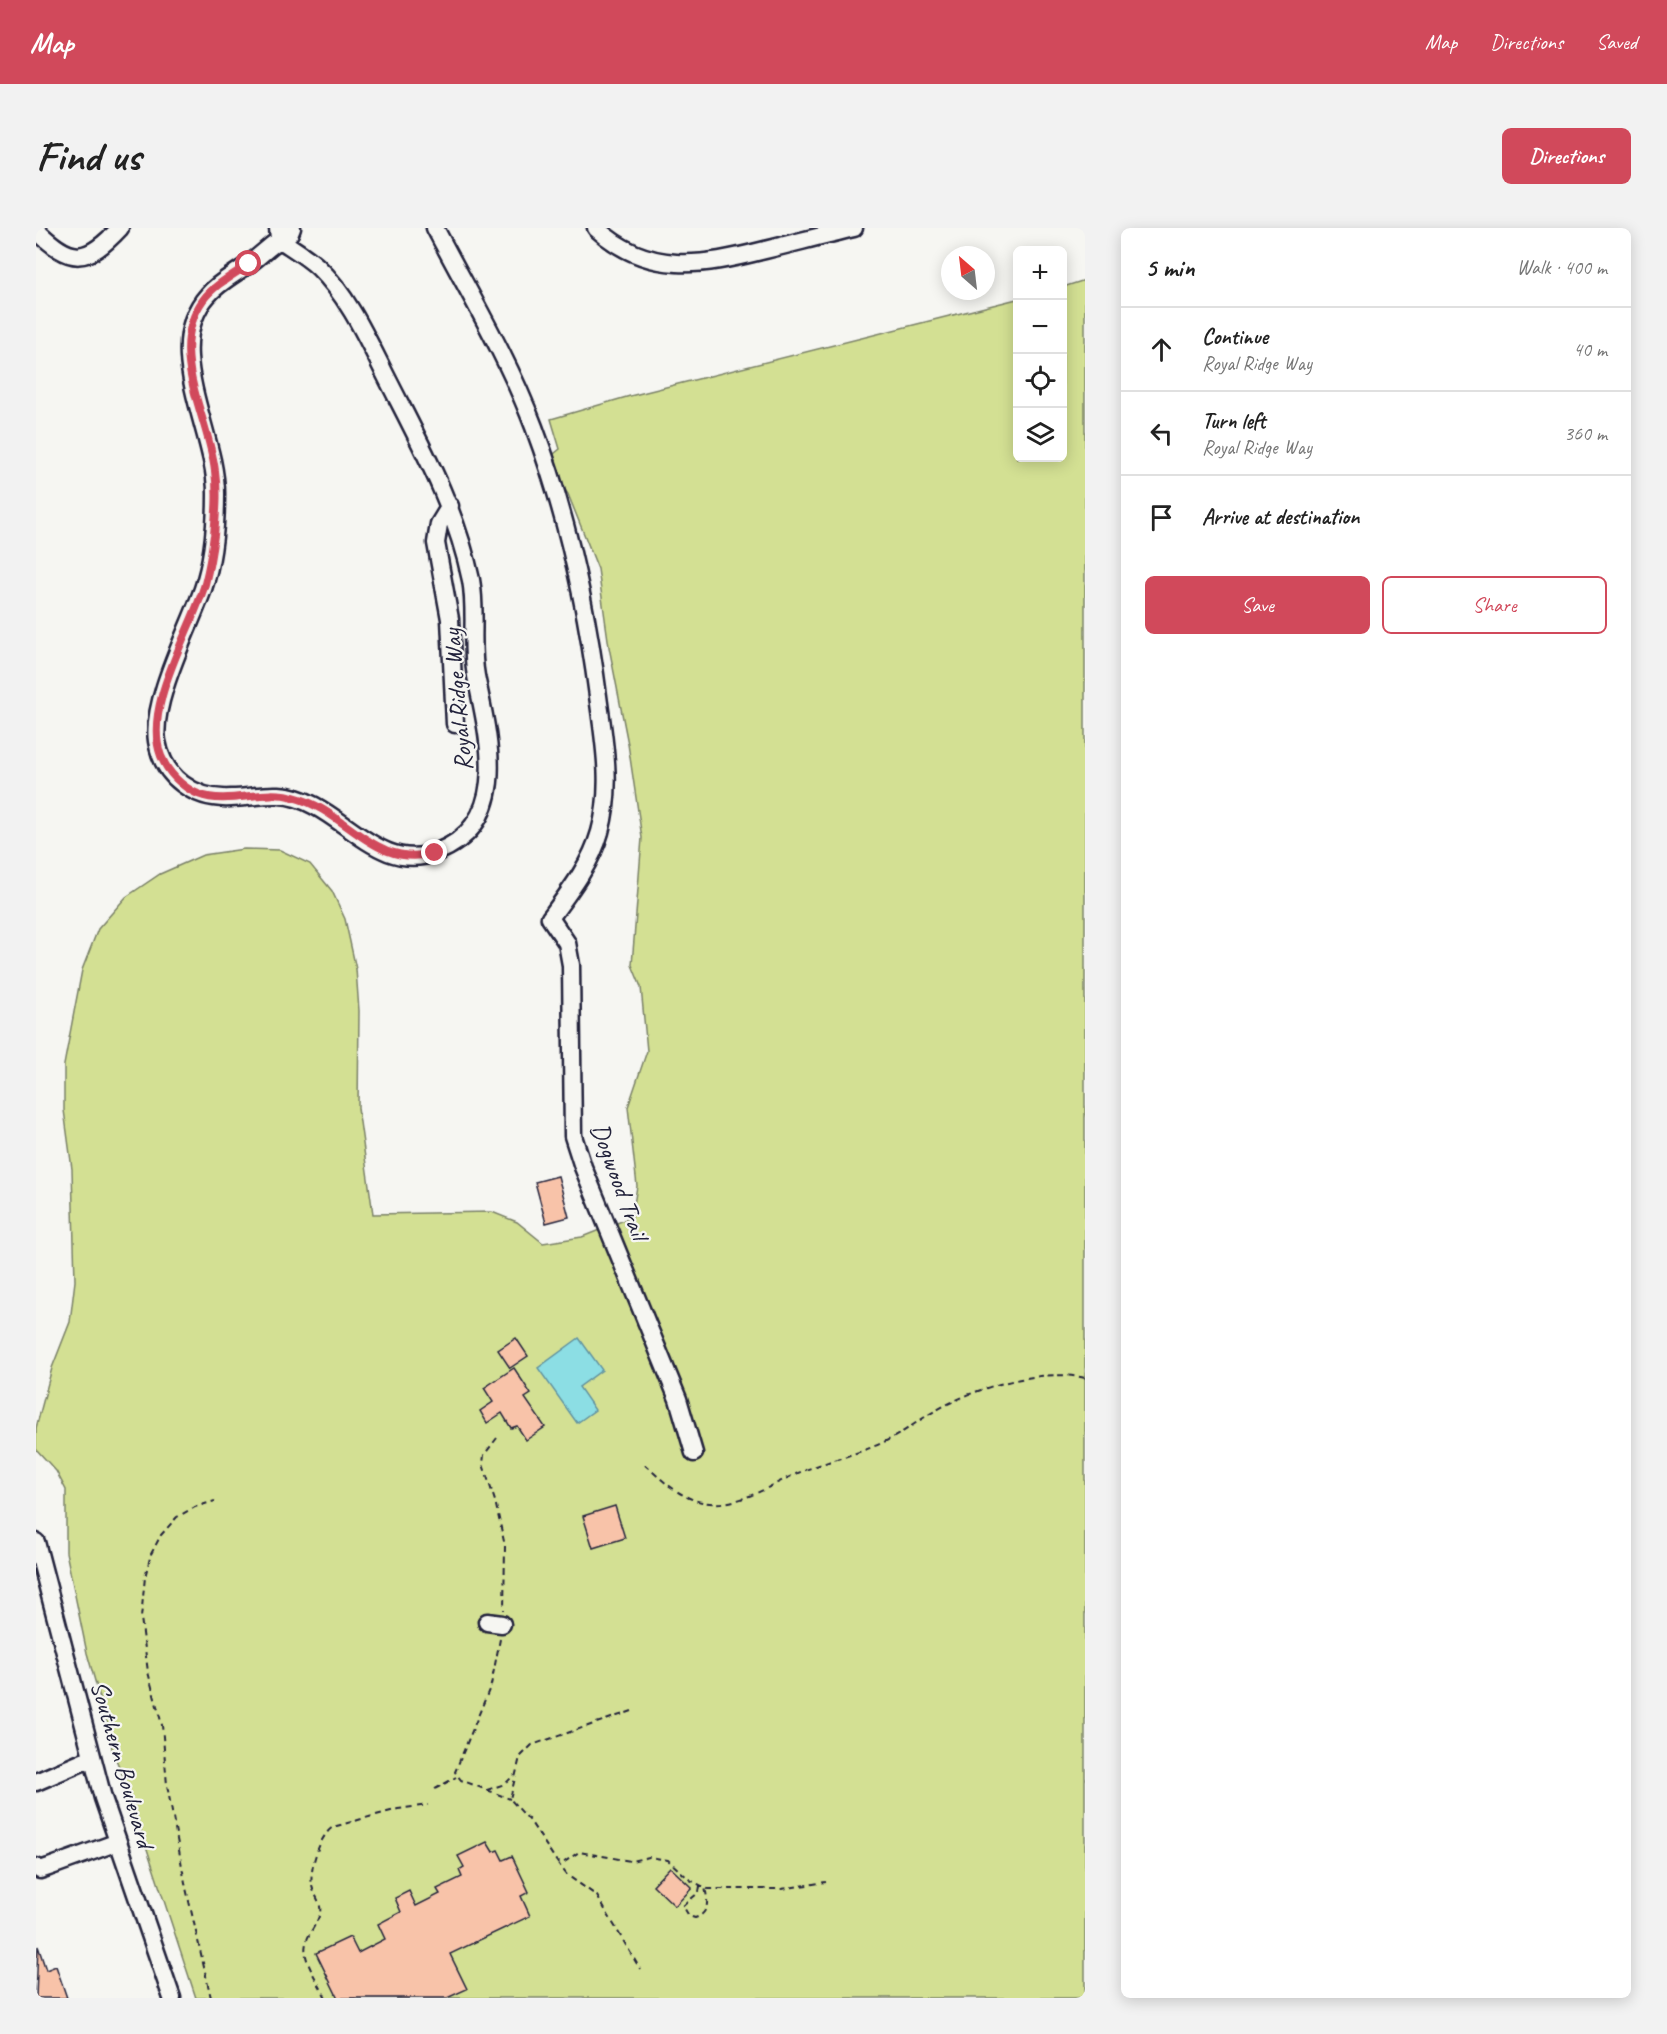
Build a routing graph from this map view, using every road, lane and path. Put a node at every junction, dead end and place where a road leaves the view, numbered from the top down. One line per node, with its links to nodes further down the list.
1 (120, 228): 5 (street)
2 (435, 228): 10 (street, Dogwood Trail)
3 (596, 228): 4 (street)
4 (854, 228)
5 (36, 230)
6 (283, 232): 7 (street, Royal Ridge Way); 7 (street, Royal Ridge Way)
7 (450, 506): 8 (street)
8 (455, 724)
9 (1085, 1378): 11 (path)
10 (694, 1454)
11 (645, 1465)
12 (215, 1501): 30 (path)
13 (36, 1542): 15 (street, Southern Boulevard)
14 (632, 1711): 20 (path)
15 (92, 1758): 17 (street); 22 (street, Southern Boulevard)
16 (456, 1776): 18 (path)
17 (36, 1782)
18 (435, 1789)
19 (488, 1790): 20 (path)
20 (510, 1799): 23 (path)
21 (428, 1805): 31 (path)
22 (118, 1842): 24 (street); 29 (street, Southern Boulevard)
23 (557, 1862): 26 (path); 28 (path)
24 (36, 1867)
25 (826, 1882): 27 (path)
26 (700, 1886): 27 (path); 27 (path)
27 (705, 1888)
28 (640, 1969)
29 (172, 1998)
30 (211, 1998)
31 (326, 1998)

